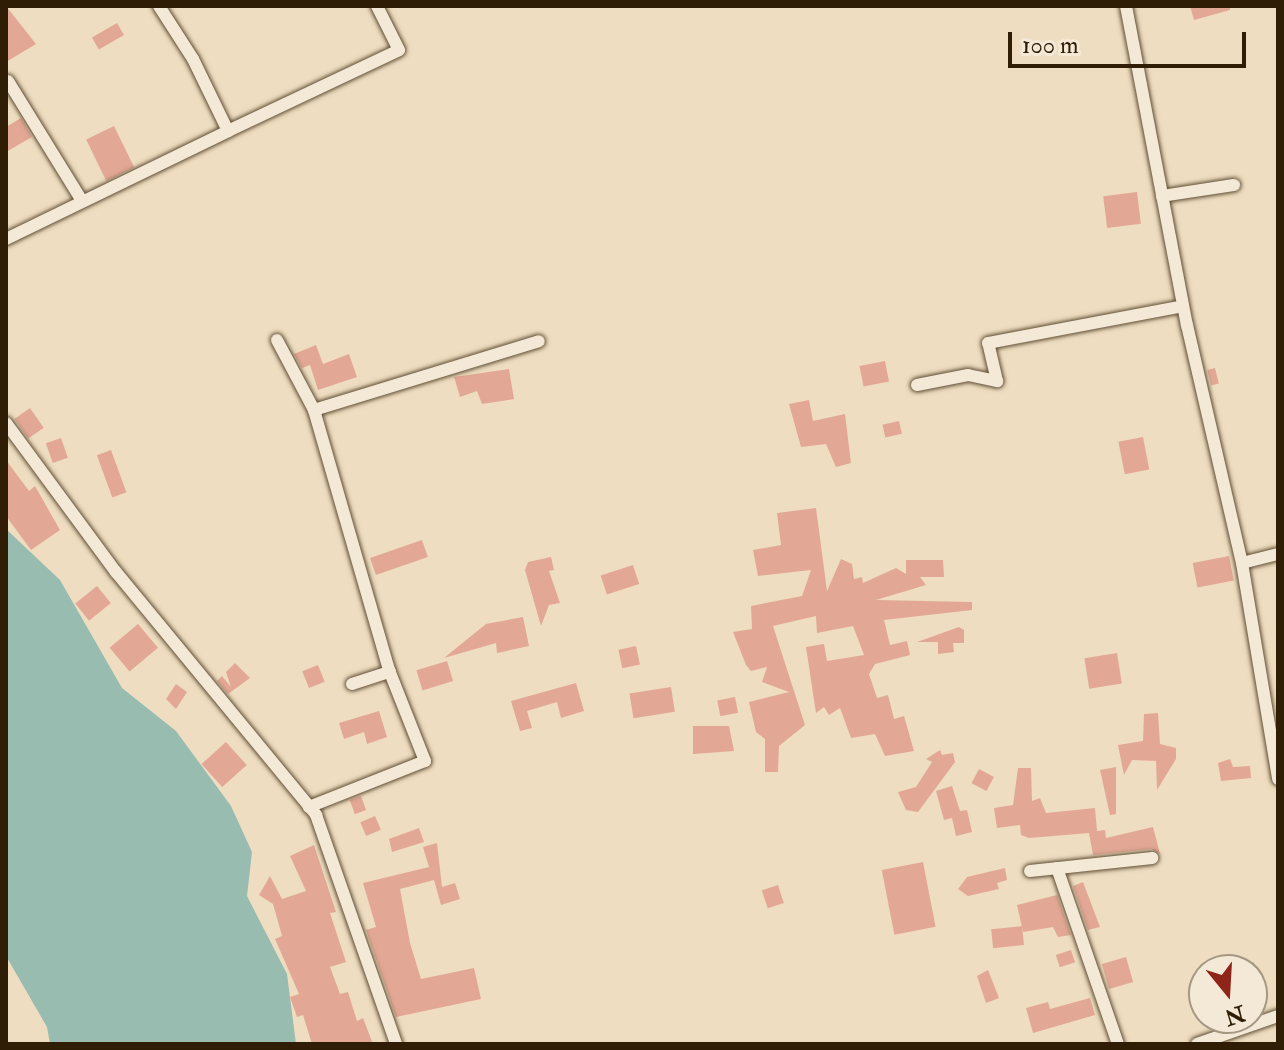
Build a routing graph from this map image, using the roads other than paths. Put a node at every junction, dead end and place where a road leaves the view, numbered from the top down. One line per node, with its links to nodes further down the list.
1 (159, 6): 5 (street)
2 (377, 6): 5 (street)
3 (1126, 6): 7 (street)
4 (8, 81): 8 (street)
5 (228, 131): 8 (street)
6 (1234, 185): 7 (street)
7 (1162, 196): 10 (street)
8 (82, 201): 9 (street)
9 (6, 239)
10 (1183, 306): 13 (street); 17 (street)
11 (277, 340): 14 (street)
12 (539, 341): 14 (street)
13 (917, 385)
14 (314, 410): 18 (street)
15 (6, 423): 21 (street)
16 (1278, 554): 17 (street)
17 (1242, 563): 20 (street)
18 (390, 672): 19 (street); 21 (street)
19 (352, 684)
20 (1278, 779)
21 (309, 807): 26 (street)
22 (1152, 858): 23 (street)
23 (1057, 868): 24 (street); 27 (street)
24 (1030, 871)
25 (1278, 1016): 28 (street)
26 (396, 1044)
27 (1118, 1044)
28 (1197, 1044)

